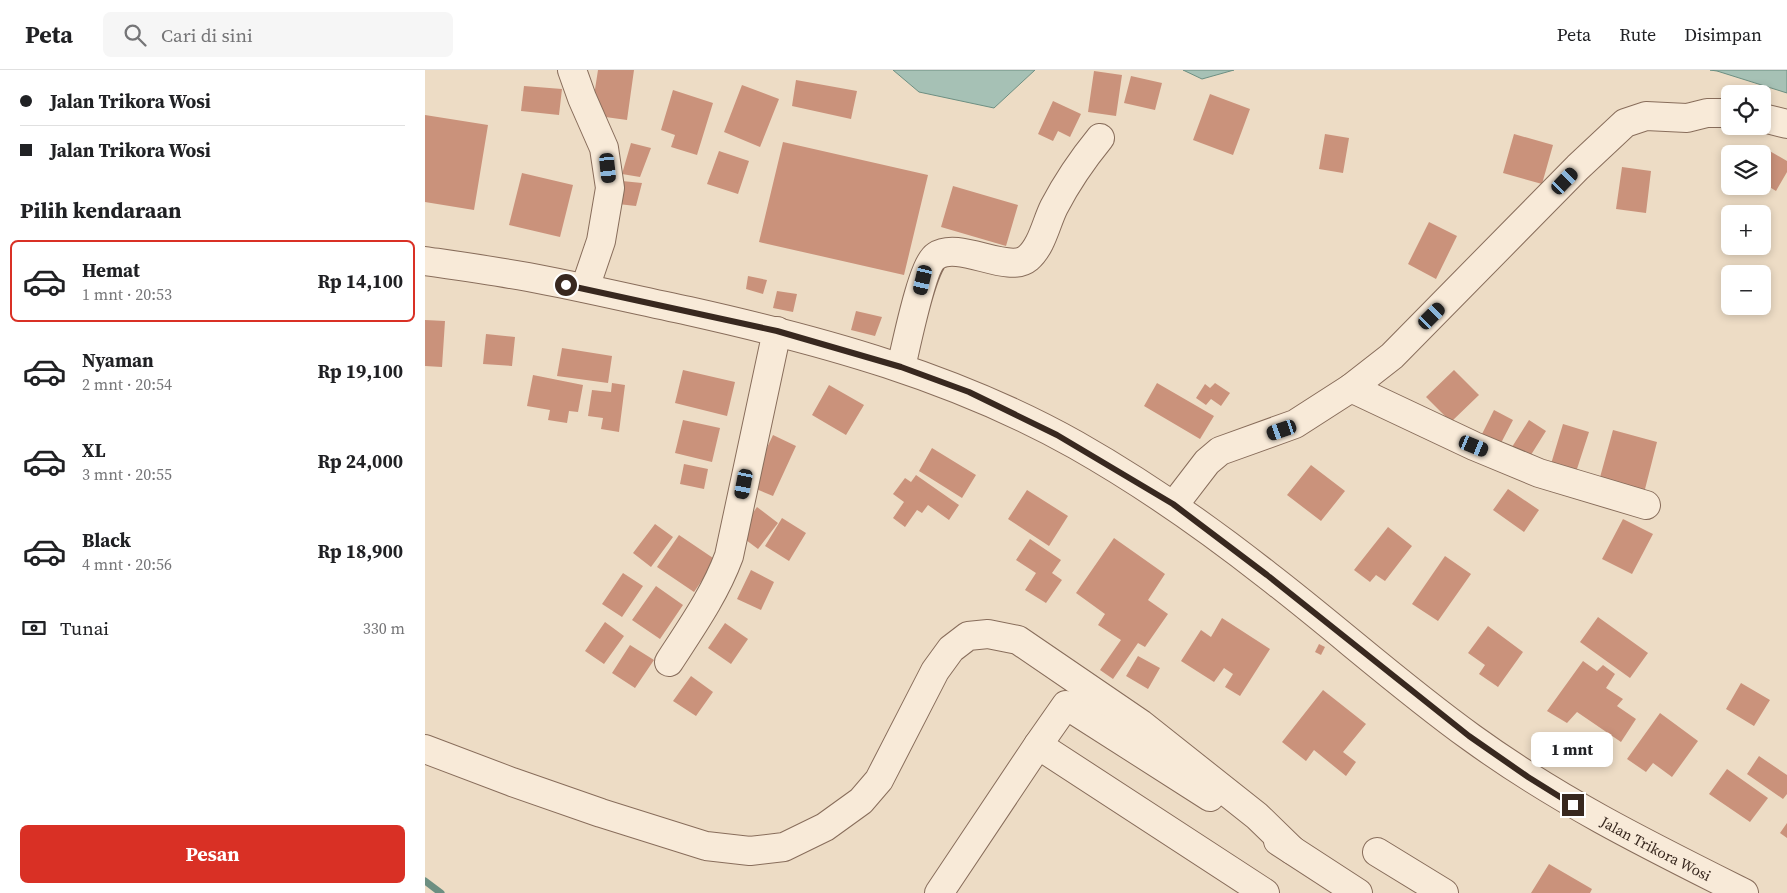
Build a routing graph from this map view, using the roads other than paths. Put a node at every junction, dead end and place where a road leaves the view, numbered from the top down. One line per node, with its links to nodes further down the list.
1 (572, 70): 7 (street)
2 (1721, 113): 10 (street)
3 (1771, 120): 4 (street)
4 (1787, 124)
5 (1100, 138): 9 (street)
6 (425, 261): 7 (street, Jalan Trikora Wosi)
7 (585, 288): 8 (street, Jalan Trikora Wosi)
8 (777, 331): 9 (street, Jalan Trikora Wosi); 13 (street)
9 (901, 367): 11 (street, Jalan Trikora Wosi)
10 (1351, 388): 11 (street); 12 (street)
11 (1173, 504): 22 (street, Jalan Trikora Wosi)
12 (1646, 505)
13 (669, 662)
14 (1038, 745): 16 (street); 18 (street); 19 (street)
15 (425, 748): 16 (street)
16 (1292, 850): 20 (street)
17 (1377, 852): 21 (street)
18 (939, 893)
19 (1265, 893)
20 (1358, 893)
21 (1444, 893)
22 (1744, 893)

